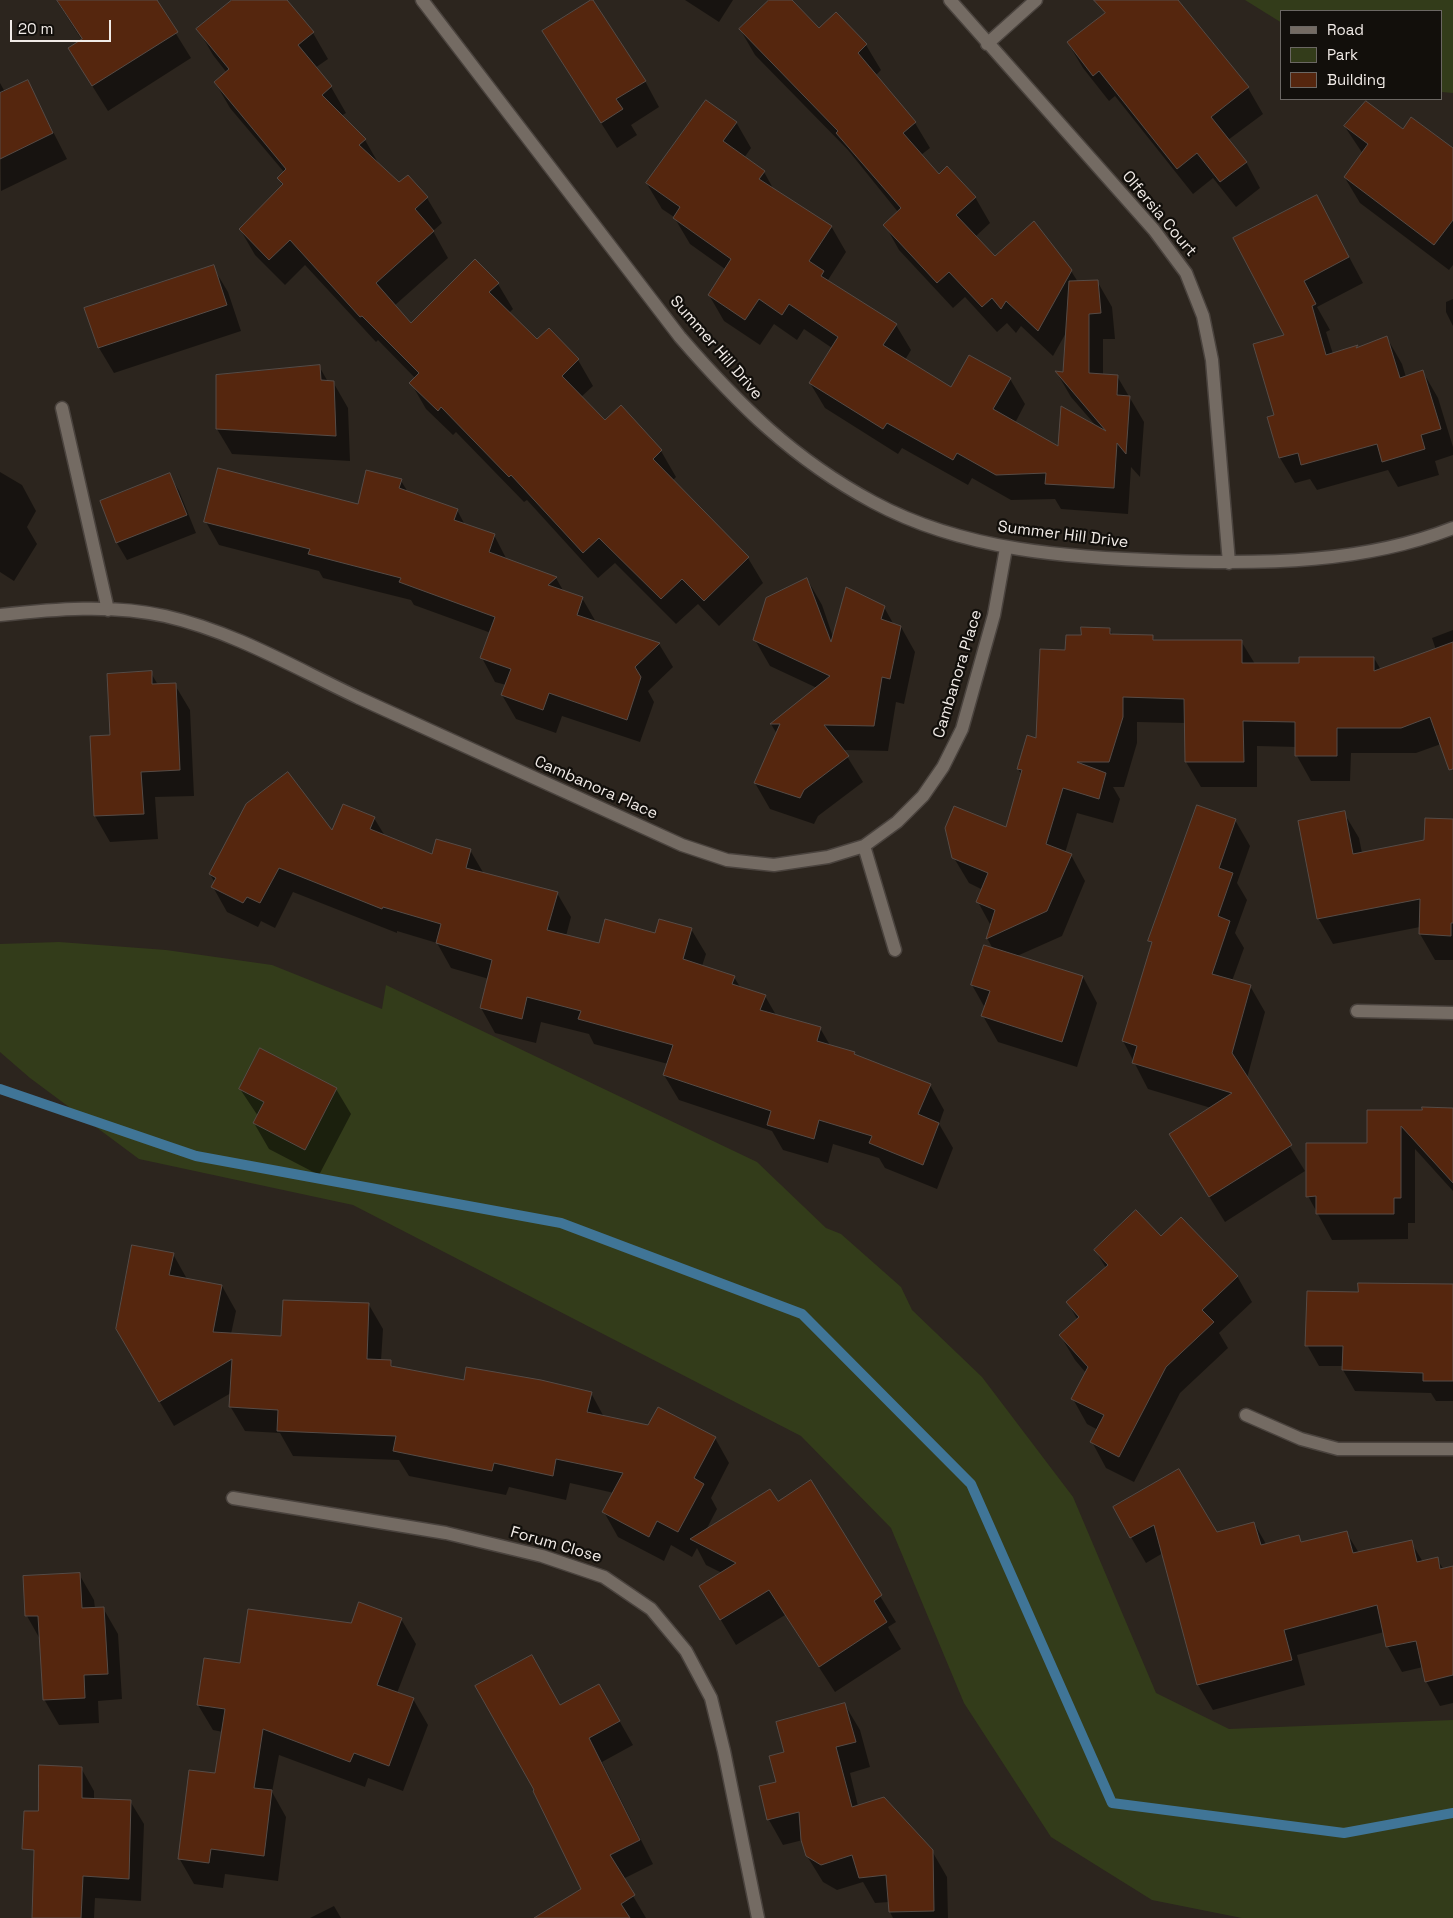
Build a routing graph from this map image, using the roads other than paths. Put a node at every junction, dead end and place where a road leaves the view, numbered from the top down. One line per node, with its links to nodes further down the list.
1 (422, 0): 7 (street, Summer Hill Drive)
2 (950, 0): 4 (street, Olfersia Court)
3 (1036, 0): 4 (street)
4 (987, 44): 8 (street, Olfersia Court)
5 (62, 408): 9 (street)
6 (1453, 528): 8 (street, Summer Hill Drive)
7 (1006, 548): 8 (street, Summer Hill Drive); 11 (street, Cambanora Place)
8 (1229, 563)
9 (108, 610): 10 (street, Cambanora Place); 11 (street, Cambanora Place)
10 (0, 615)
11 (864, 846): 12 (street)
12 (895, 950)
13 (1357, 1011): 14 (street)
14 (1453, 1012)
15 (1246, 1415): 16 (street)
16 (1453, 1450)
17 (233, 1498): 18 (street, Forum Close)
18 (758, 1918)

